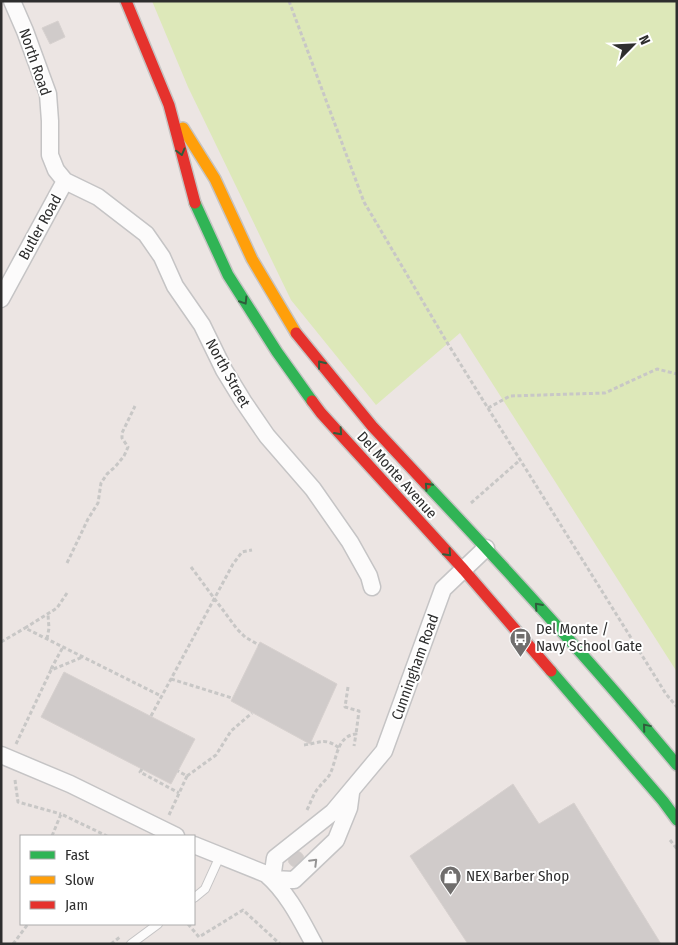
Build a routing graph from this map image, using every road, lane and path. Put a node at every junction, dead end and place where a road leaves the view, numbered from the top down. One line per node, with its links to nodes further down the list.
1 (12, 1): 5 (street, North Road)
2 (126, 1): 4 (main road, Del Monte Avenue)
3 (289, 1): 9 (path)
4 (169, 104): 12 (main road, Del Monte Avenue, one-way to 4); 16 (main road, Del Monte Avenue, one-way to 16)
5 (65, 181): 6 (street, Butler Road); 17 (street, North Street)
6 (1, 299)
7 (677, 374): 9 (path)
8 (135, 406): 14 (path)
9 (488, 408): 10 (path)
10 (520, 460): 11 (path); 32 (path)
11 (467, 507)
12 (486, 548): 16 (street, Cunningham Road); 41 (main road, Del Monte Avenue, one-way to 12)
13 (252, 550): 19 (path)
14 (67, 562)
15 (191, 566): 19 (path)
16 (464, 570): 46 (street, Cunningham Road); 51 (main road, Del Monte Avenue)
17 (372, 587)
18 (67, 593): 20 (path)
19 (214, 598): 24 (path); 28 (path)
20 (48, 615): 21 (path); 22 (path)
21 (25, 628): 22 (path); 23 (path)
22 (47, 640): 25 (path)
23 (1, 642)
24 (259, 645)
25 (63, 647): 26 (path); 27 (path)
26 (83, 657): 27 (path); 30 (path)
27 (51, 670): 36 (path)
28 (170, 678): 30 (path); 31 (path)
29 (348, 687): 35 (path)
30 (161, 696): 34 (path)
31 (232, 698)
32 (677, 707)
33 (252, 713): 44 (path)
34 (151, 716)
35 (356, 734): 38 (path); 39 (path)
36 (16, 745)
37 (304, 745): 39 (path)
38 (354, 746)
39 (339, 748): 48 (path)
40 (1, 755): 54 (street)
41 (677, 765)
42 (142, 769): 47 (path)
43 (178, 771): 44 (path)
44 (187, 776): 47 (path)
45 (14, 777): 49 (path)
46 (351, 792): 57 (street, Cunningham Road); 57 (street, Cunningham Road, one-way to 46)
47 (179, 793): 50 (path)
48 (305, 812)
49 (61, 814): 52 (path); 53 (path)
50 (168, 816)
51 (677, 820)
52 (52, 835)
53 (104, 835)
54 (174, 835)
55 (195, 845): 56 (street)
56 (220, 856): 57 (street); 58 (lane)
57 (272, 879): 65 (street)
58 (195, 897)
59 (27, 925): 62 (path)
60 (157, 925): 63 (lane)
61 (189, 925): 64 (path)
62 (13, 944)
63 (130, 944)
64 (280, 944)
65 (314, 944)

